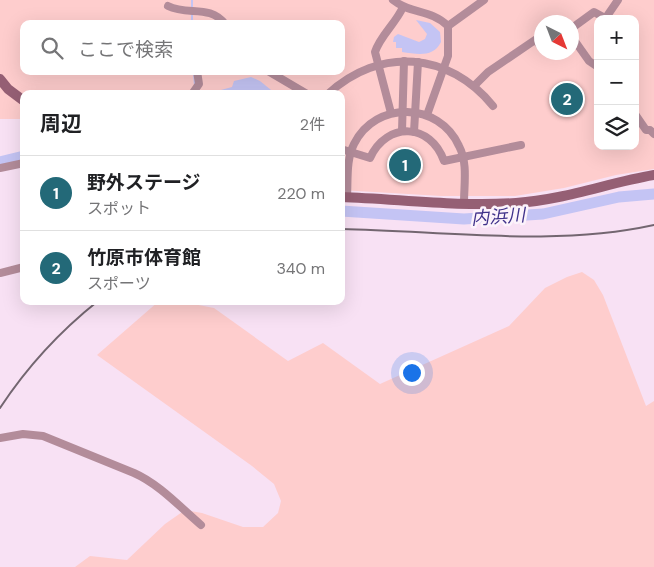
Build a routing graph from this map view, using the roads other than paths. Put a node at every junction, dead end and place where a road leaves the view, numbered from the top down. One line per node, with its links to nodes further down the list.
1 (393, 0): 5 (street)
2 (484, 0): 10 (street)
3 (618, 0): 7 (street)
4 (168, 6): 8 (street)
5 (403, 7): 10 (street); 16 (street)
6 (600, 15): 9 (street)
7 (607, 15)
8 (222, 20)
9 (579, 23)
10 (448, 26): 17 (street)
11 (534, 41): 21 (street)
12 (579, 47): 15 (street)
13 (404, 61): 14 (street); 16 (street); 27 (street)
14 (418, 62): 17 (street); 28 (street)
15 (594, 64)
16 (377, 65): 24 (street); 29 (street)
17 (443, 68): 21 (street); 30 (street)
18 (198, 75): 22 (street)
19 (275, 75): 23 (street)
20 (0, 79): 25 (street)
21 (474, 86): 26 (street)
22 (195, 90)
23 (300, 90)
24 (333, 90)
25 (20, 98)
26 (493, 106)
27 (402, 111): 28 (street); 29 (street); 32 (street)
28 (415, 112): 30 (street); 33 (street)
29 (391, 113): 37 (street)
30 (427, 115): 38 (street)
31 (639, 120): 34 (street)
32 (402, 131): 33 (street); 37 (street)
33 (414, 132): 38 (street)
34 (654, 134)
35 (521, 144): 38 (street)
36 (345, 150): 37 (street)
37 (350, 152): 42 (street)
38 (463, 158): 44 (street)
39 (20, 164): 40 (street)
40 (0, 168)
41 (653, 178): 44 (street)
42 (345, 190)
43 (345, 197): 44 (street)
44 (464, 203)
45 (20, 268): 46 (street)
46 (0, 273)
47 (0, 438): 48 (street)
48 (200, 525)

